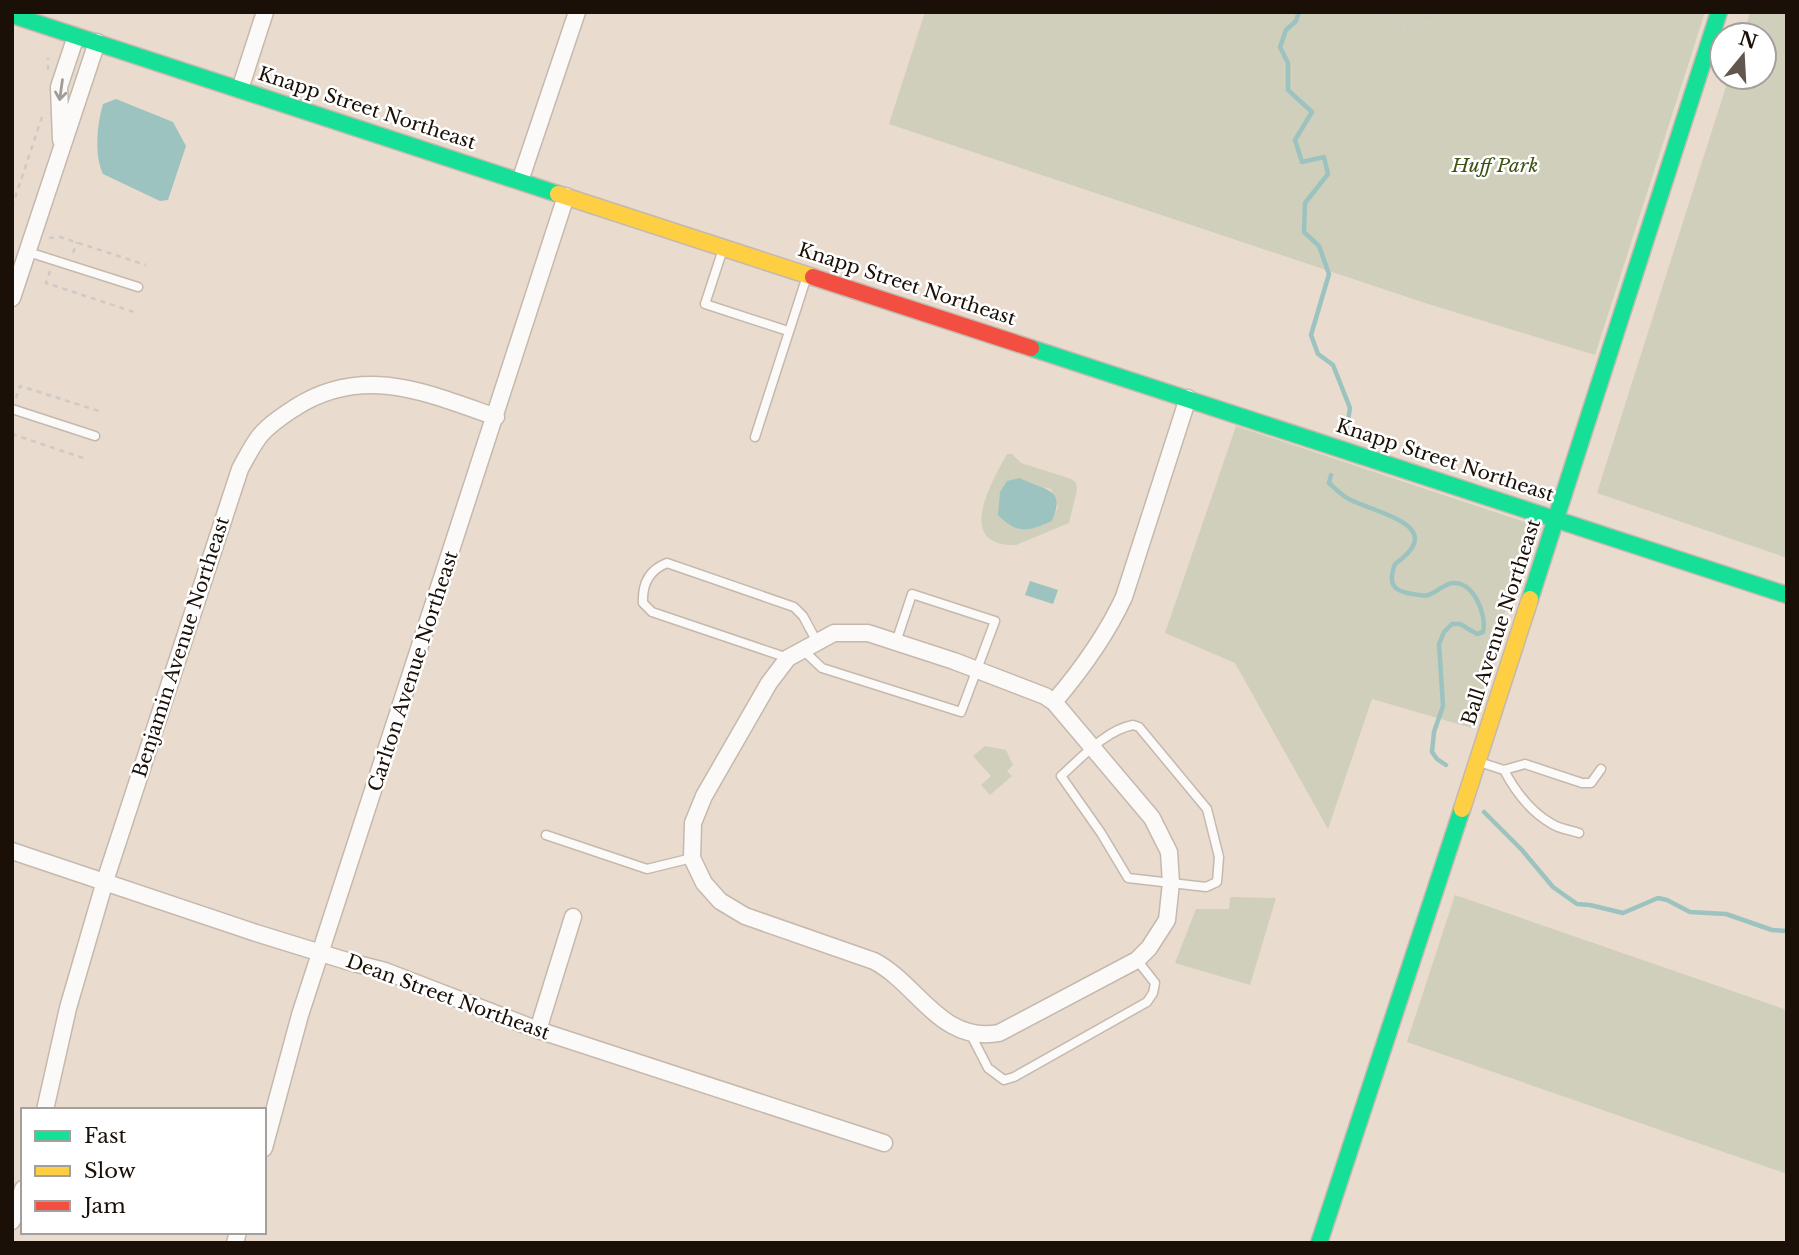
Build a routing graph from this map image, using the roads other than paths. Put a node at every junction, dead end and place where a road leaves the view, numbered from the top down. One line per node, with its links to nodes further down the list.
1 (265, 12): 8 (street)
2 (577, 12): 10 (street)
3 (1719, 12): 23 (main road, Ball Avenue Northeast)
4 (12, 15): 5 (main road, Knapp Street Northeast)
5 (43, 18): 6 (main road, Knapp Street Northeast)
6 (76, 36): 7 (main road, Knapp Street Northeast); 9 (street, one-way to 9)
7 (97, 42): 8 (main road, Knapp Street Northeast); 9 (street)
8 (240, 89): 10 (main road, Knapp Street Northeast)
9 (62, 146): 12 (street)
10 (520, 181): 11 (main road, Knapp Street Northeast)
11 (566, 196): 13 (main road, Knapp Street Northeast); 20 (street, Carlton Avenue Northeast)
12 (30, 245): 15 (lane); 16 (street)
13 (724, 246): 14 (main road, Knapp Street Northeast); 17 (lane)
14 (808, 273): 17 (lane); 18 (main road, Knapp Street Northeast)
15 (138, 287)
16 (12, 298)
17 (788, 331): 22 (lane)
18 (1188, 398): 23 (main road, Knapp Street Northeast); 29 (street)
19 (14, 405): 21 (lane)
20 (496, 416): 38 (street, Benjamin Avenue Northeast); 41 (street, Carlton Avenue Northeast)
21 (95, 436)
22 (755, 437)
23 (1557, 519): 24 (main road, Knapp Street Northeast); 31 (main road, Ball Avenue Northeast)
24 (1787, 595)
25 (896, 642): 26 (street); 28 (street); 28 (lane)
26 (810, 646): 27 (street); 27 (lane); 28 (lane)
27 (788, 658): 37 (street)
28 (978, 670): 29 (street)
29 (1054, 702): 30 (street)
30 (1093, 748): 39 (street); 39 (lane); 39 (lane)
31 (1477, 761): 33 (lane); 50 (main road, Ball Avenue Northeast)
32 (1601, 769): 33 (lane)
33 (1504, 770): 34 (lane)
34 (1579, 833)
35 (546, 835): 37 (lane)
36 (12, 851): 38 (street, Dean Street Northeast)
37 (692, 858): 44 (street)
38 (105, 881): 41 (street, Dean Street Northeast); 45 (street, Benjamin Avenue Northeast)
39 (1171, 883): 42 (street)
40 (573, 917): 43 (street)
41 (322, 952): 43 (street, Dean Street Northeast); 46 (street, Carlton Avenue Northeast)
42 (1137, 960): 44 (street); 44 (lane)
43 (538, 1030): 47 (street, Dean Street Northeast)
44 (969, 1031)
45 (45, 1108)
46 (266, 1141)
47 (884, 1143)
48 (21, 1195): 49 (street)
49 (12, 1221)
50 (1319, 1243)

